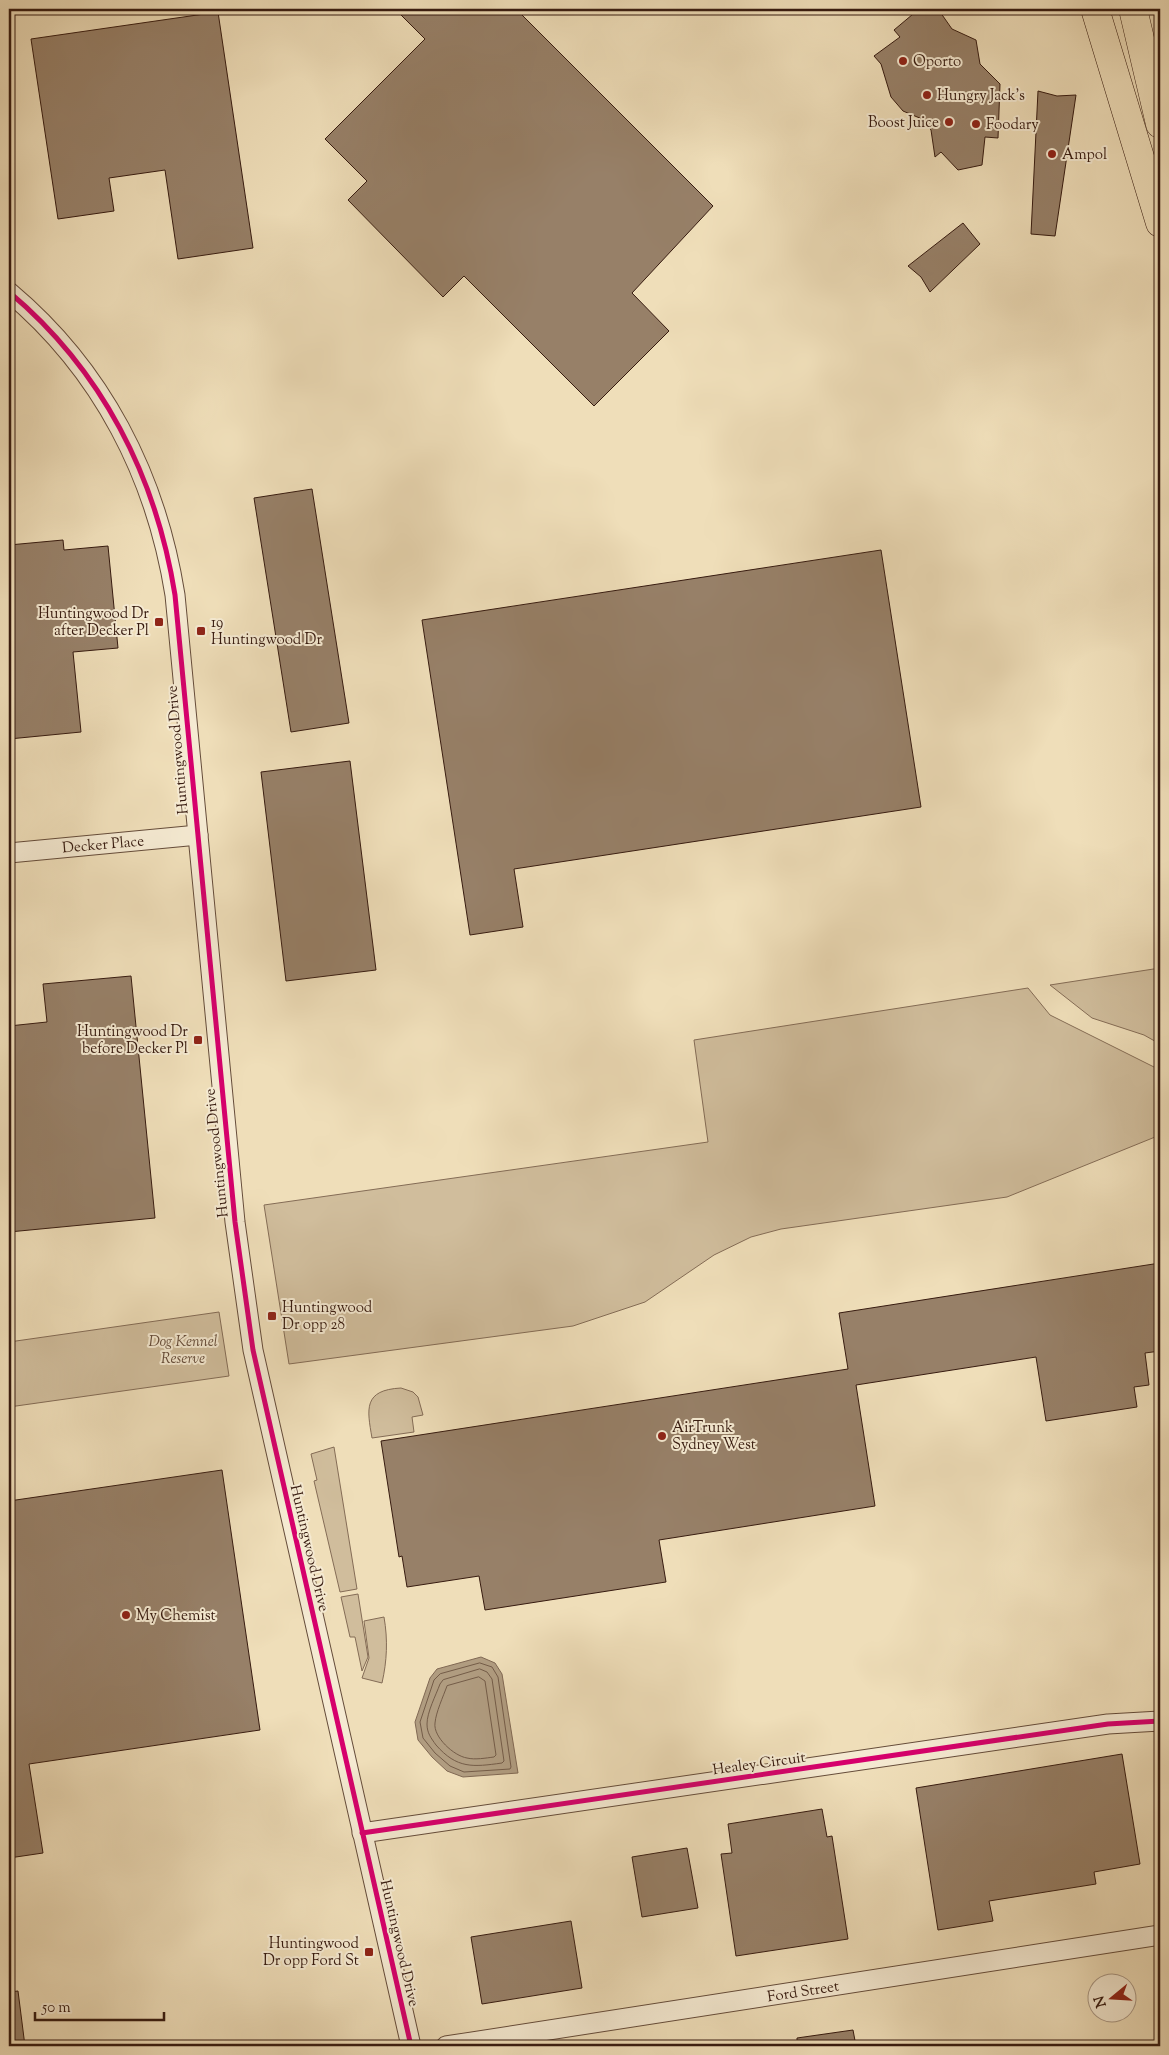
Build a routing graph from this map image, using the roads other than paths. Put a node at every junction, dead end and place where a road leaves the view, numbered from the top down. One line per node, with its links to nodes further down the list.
1 (1095, 9): 4 (highway)
2 (1133, 9): 3 (highway)
3 (1160, 124)
4 (1160, 223)
5 (9, 292): 6 (street, Huntingwood Drive)
6 (198, 835): 7 (street, Decker Place); 9 (street, Huntingwood Drive)
7 (9, 853)
8 (1160, 1721): 9 (street, Healey Circuit)
9 (362, 1833): 11 (street, Huntingwood Drive)
10 (1160, 1935): 12 (street, Ford Street)
11 (411, 2046)
12 (446, 2046)

